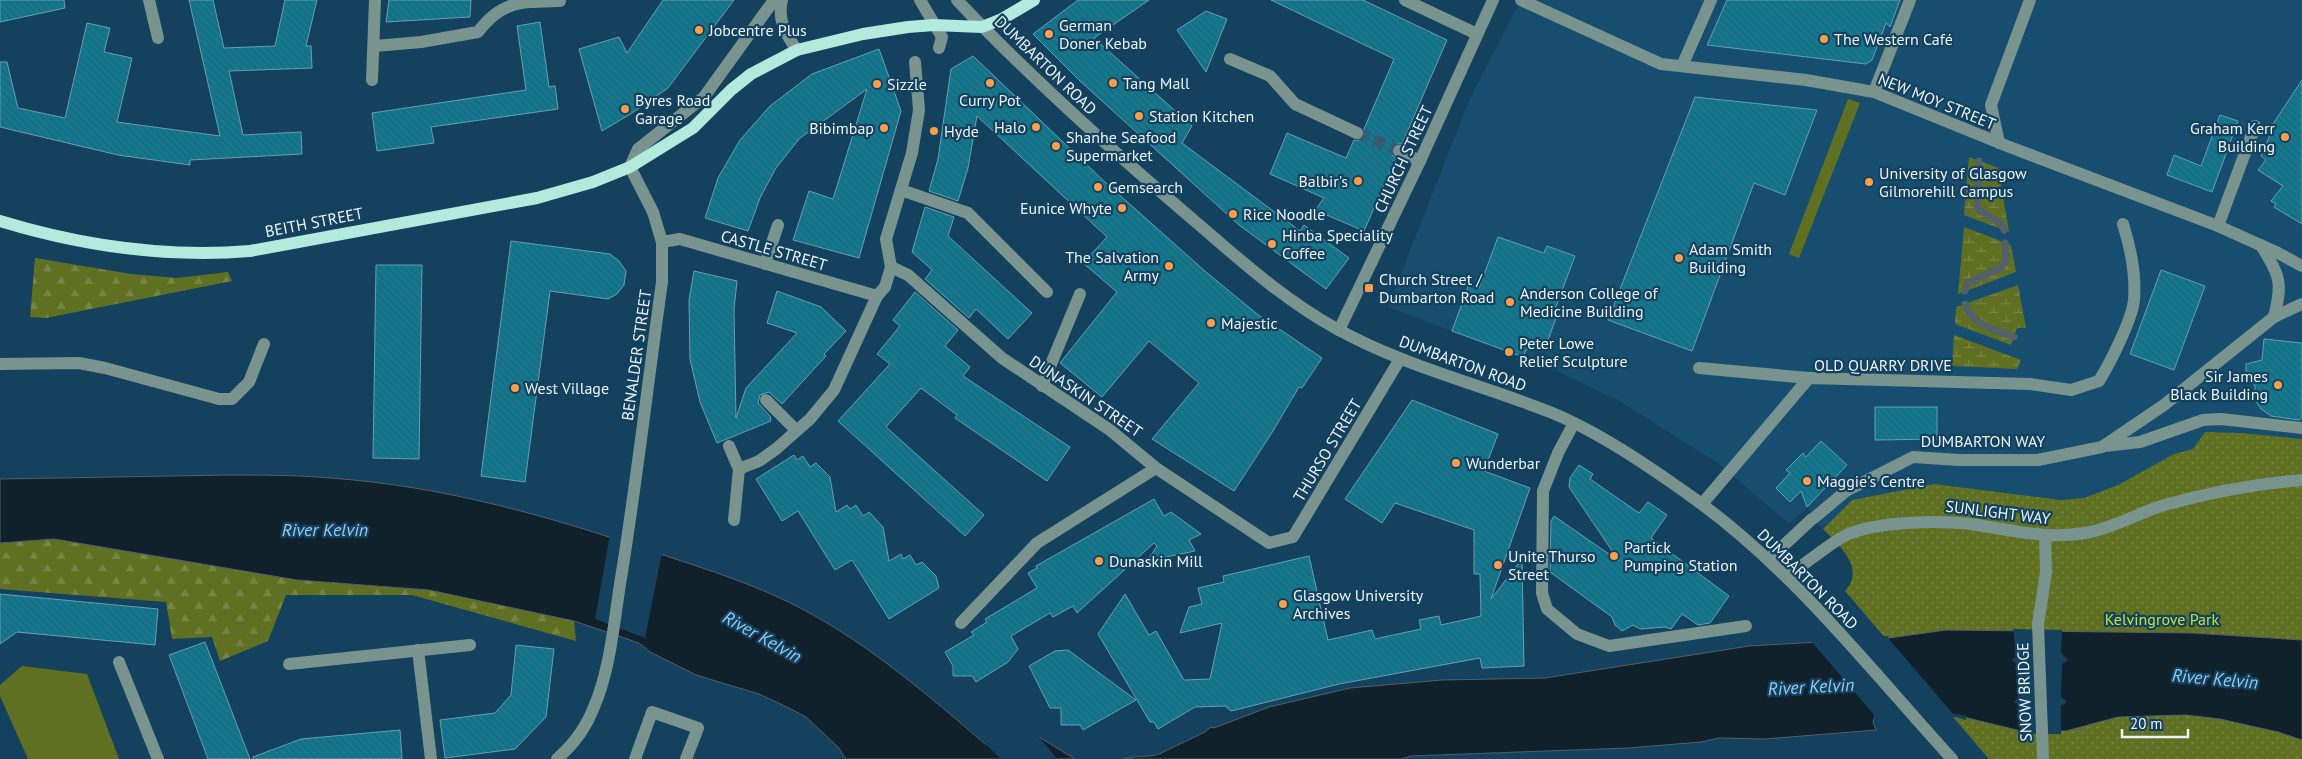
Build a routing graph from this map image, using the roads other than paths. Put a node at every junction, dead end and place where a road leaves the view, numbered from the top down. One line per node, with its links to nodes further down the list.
1 (149, 0): 18 (street)
2 (375, 0): 19 (street)
3 (774, 0): 32 (street)
4 (782, 0): 21 (street)
5 (920, 0): 15 (street)
6 (957, 0): 16 (street, DUMBARTON ROAD)
7 (1034, 0): 16 (main road)
8 (1405, 0): 17 (street)
9 (1493, 0): 17 (street, CHURCH STREET)
10 (1521, 0): 24 (street, NEW MOY STREET)
11 (1711, 0): 24 (street)
12 (1910, 0): 26 (street)
13 (2030, 0): 29 (street)
14 (560, 1): 19 (street)
15 (934, 25): 16 (main road, BEITH STREET); 20 (street); 21 (main road, BEITH STREET)
16 (982, 27): 48 (street, DUMBARTON ROAD)
17 (1477, 34): 31 (street, CHURCH STREET)
18 (158, 38)
19 (375, 46): 25 (street)
20 (939, 48)
21 (797, 50): 32 (main road, BEITH STREET)
22 (1230, 59): 28 (street)
23 (915, 62): 33 (street)
24 (1682, 66): 26 (street, NEW MOY STREET)
25 (372, 80)
26 (1874, 92): 29 (street, NEW MOY STREET)
27 (2255, 126): 37 (street)
28 (1357, 133)
29 (1999, 143): 37 (street, NEW MOY STREET)
30 (1399, 151): 31 (street)
31 (1420, 161): 48 (street, CHURCH STREET)
32 (630, 167): 34 (main road, BEITH STREET); 38 (street, BENALDER STREET)
33 (901, 190): 42 (street); 43 (street)
34 (0, 221)
35 (2123, 224): 53 (street, OLD QUARRY DRIVE)
36 (778, 225): 40 (street)
37 (2218, 226): 39 (street, NEW MOY STREET)
38 (662, 242): 40 (street, CASTLE STREET); 78 (street, BENALDER STREET)
39 (2261, 245): 41 (street, NEW MOY STREET); 47 (street)
40 (765, 264): 45 (street, CASTLE STREET)
41 (2302, 266)
42 (891, 267): 45 (street); 54 (street, DUNASKIN STREET)
43 (1047, 292)
44 (1080, 294): 54 (street)
45 (877, 296): 58 (street)
46 (2302, 304): 47 (street, DUMBARTON WAY)
47 (2274, 318): 60 (street, DUMBARTON WAY)
48 (1339, 330): 50 (street, DUMBARTON ROAD)
49 (264, 344): 51 (street)
50 (1400, 359): 56 (street, DUMBARTON ROAD); 67 (street, THURSO STREET)
51 (0, 364)
52 (1699, 368): 53 (street)
53 (1809, 378): 64 (street, OLD QUARRY DRIVE)
54 (1042, 386): 61 (street, DUNASKIN STREET)
55 (766, 400): 58 (street)
56 (1574, 424): 64 (street, DUMBARTON ROAD); 71 (street)
57 (2302, 428): 60 (street)
58 (796, 430): 62 (street)
59 (729, 446): 62 (street)
60 (2102, 447): 68 (street, DUMBARTON WAY)
61 (1156, 468): 67 (street, DUNASKIN STREET); 70 (street)
62 (739, 469): 65 (street)
63 (2302, 480): 66 (street, SUNLIGHT WAY)
64 (1702, 504): 68 (street, DUMBARTON ROAD)
65 (734, 520)
66 (2045, 536): 69 (street, SUNLIGHT WAY); 82 (street, SNOW BRIDGE)
67 (1269, 543)
68 (1769, 559): 69 (street, DUMBARTON ROAD)
69 (1787, 576): 81 (street, DUMBARTON ROAD)
70 (961, 622)
71 (1746, 626)
72 (470, 645): 73 (street)
73 (418, 650): 75 (street); 77 (street)
74 (119, 662): 76 (street)
75 (289, 664)
76 (158, 759)
77 (431, 759)
78 (557, 759)
79 (635, 759): 80 (street)
80 (686, 759)
81 (1952, 759)
82 (2043, 759)

